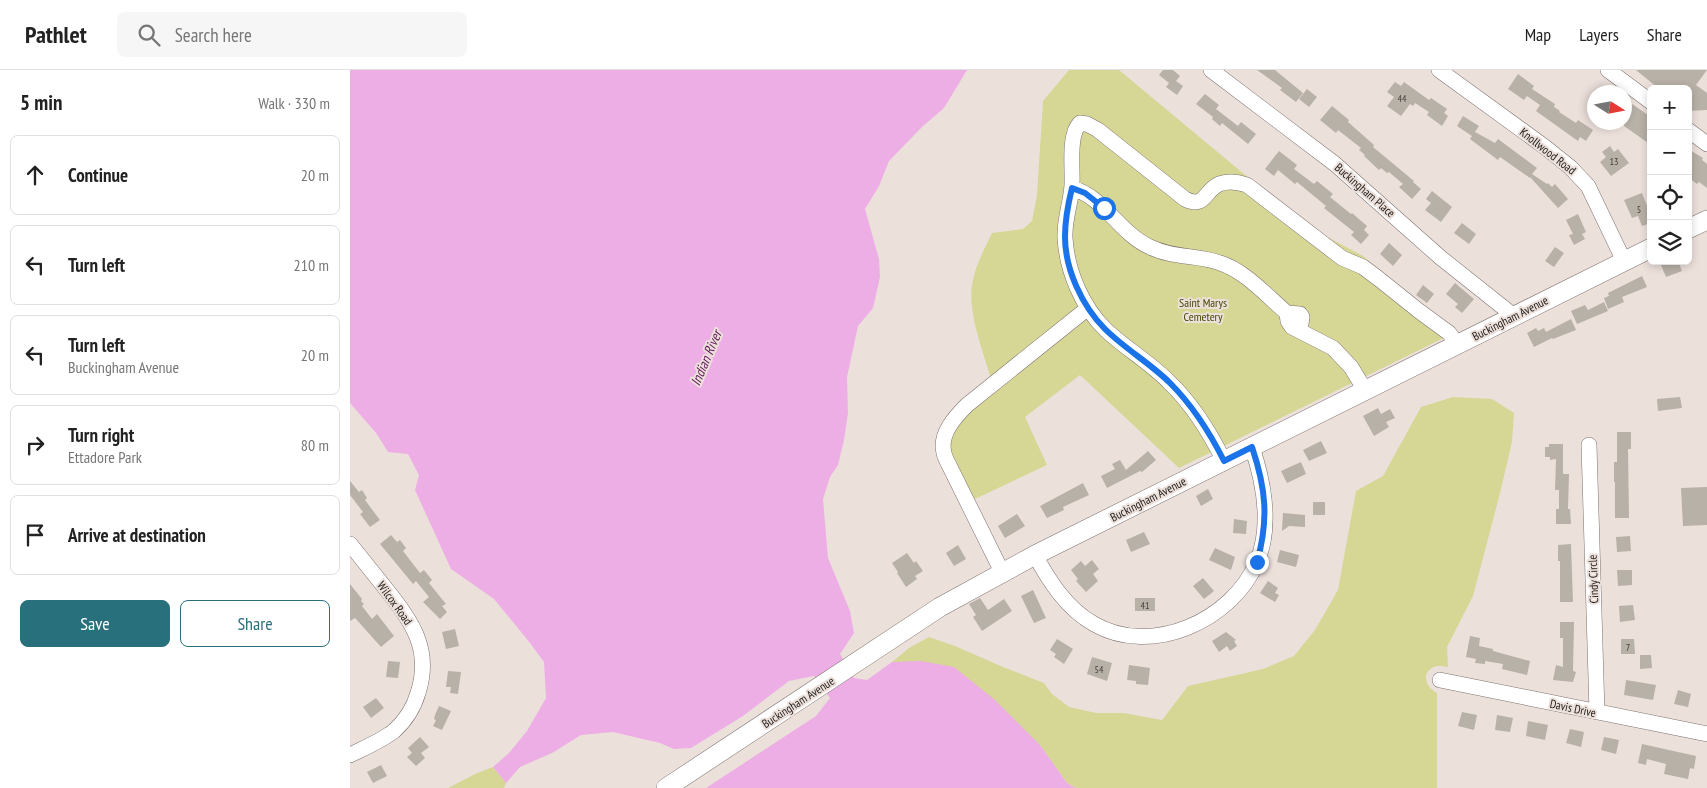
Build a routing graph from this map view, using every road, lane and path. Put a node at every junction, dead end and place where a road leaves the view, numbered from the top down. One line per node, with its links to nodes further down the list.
1 (1211, 70): 13 (street, Buckingham Place)
2 (1439, 70): 11 (street, Knollwood Road)
3 (1608, 70): 4 (street)
4 (1647, 99)
5 (1692, 133): 6 (street)
6 (1707, 144)
7 (1072, 188): 12 (street); 14 (street); 15 (street)
8 (1707, 220): 9 (main road)
9 (1692, 227)
10 (1647, 250): 11 (main road, Buckingham Avenue)
11 (1624, 261): 13 (main road, Buckingham Avenue)
12 (1088, 308): 18 (street); 21 (street)
13 (1514, 316): 14 (main road, Buckingham Avenue)
14 (1457, 344): 15 (main road, Buckingham Avenue)
15 (1366, 390): 17 (main road, Buckingham Avenue)
16 (1589, 445): 23 (street, Cindy Circle)
17 (1252, 447): 18 (main road, Buckingham Avenue); 20 (street)
18 (1224, 461): 20 (main road, Buckingham Avenue)
19 (350, 544): 25 (street, Wilcox Road)
20 (1035, 555): 21 (main road, Buckingham Avenue)
21 (1002, 572): 26 (main road, Buckingham Avenue)
22 (1440, 680): 23 (street, Davis Drive)
23 (1597, 712): 24 (street, Davis Drive)
24 (1707, 734)
25 (350, 755)
26 (666, 788)

